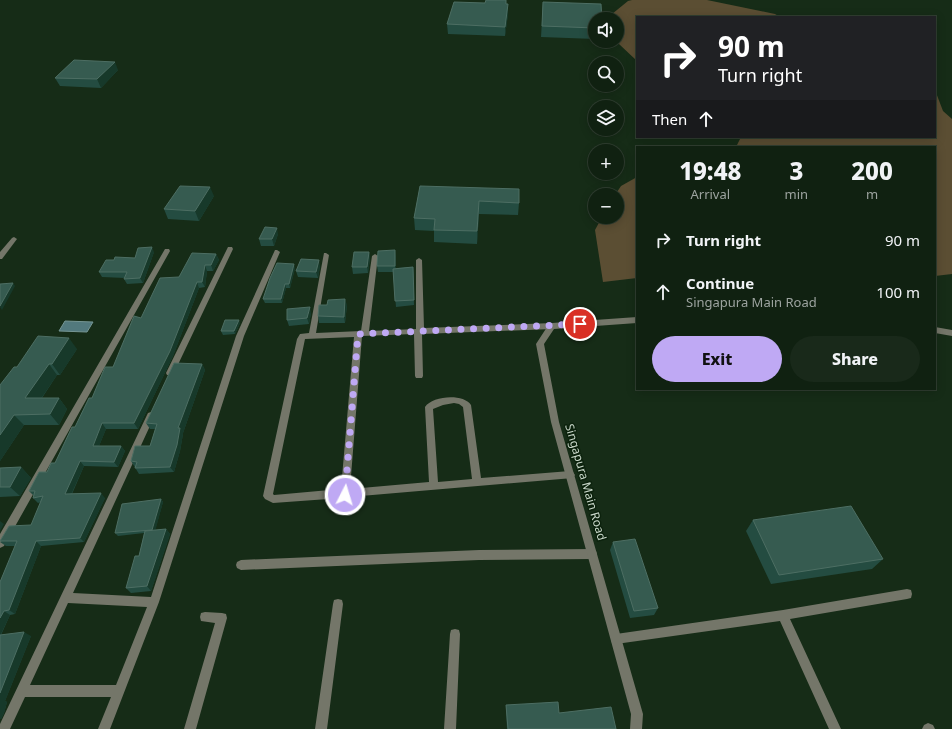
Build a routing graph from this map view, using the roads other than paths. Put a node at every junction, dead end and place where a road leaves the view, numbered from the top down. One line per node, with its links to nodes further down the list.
1 (14, 239): 7 (street)
2 (230, 249): 17 (street)
3 (167, 251): 23 (street)
4 (277, 252): 28 (street)
5 (326, 255): 15 (street)
6 (375, 256): 13 (street)
7 (0, 257)
8 (419, 260): 12 (street)
9 (636, 320): 10 (street)
10 (552, 326): 12 (street); 19 (street, Singapura Main Road)
11 (936, 330): 14 (street)
12 (419, 331): 13 (street); 16 (street)
13 (362, 333): 15 (street); 22 (street)
14 (952, 333)
15 (312, 336): 22 (street)
16 (419, 376)
17 (167, 379)
18 (154, 408): 27 (street)
19 (570, 475): 20 (street); 24 (street, Singapura Main Road)
20 (477, 483): 21 (street); 21 (street)
21 (434, 486): 22 (street)
22 (345, 495)
23 (0, 543)
24 (592, 554): 25 (street); 33 (street, Singapura Main Road)
25 (241, 565)
26 (907, 594): 30 (street)
27 (65, 598): 28 (street); 34 (street)
28 (154, 602): 35 (street)
29 (338, 604): 39 (street)
30 (783, 615): 33 (street); 42 (street)
31 (205, 617): 38 (street)
32 (455, 634): 40 (street)
33 (616, 639): 41 (street, Singapura Main Road)
34 (22, 691): 35 (street); 36 (street)
35 (118, 691): 37 (street)
36 (4, 729)
37 (104, 729)
38 (190, 729)
39 (321, 729)
40 (450, 729)
41 (636, 729)
42 (835, 729)

